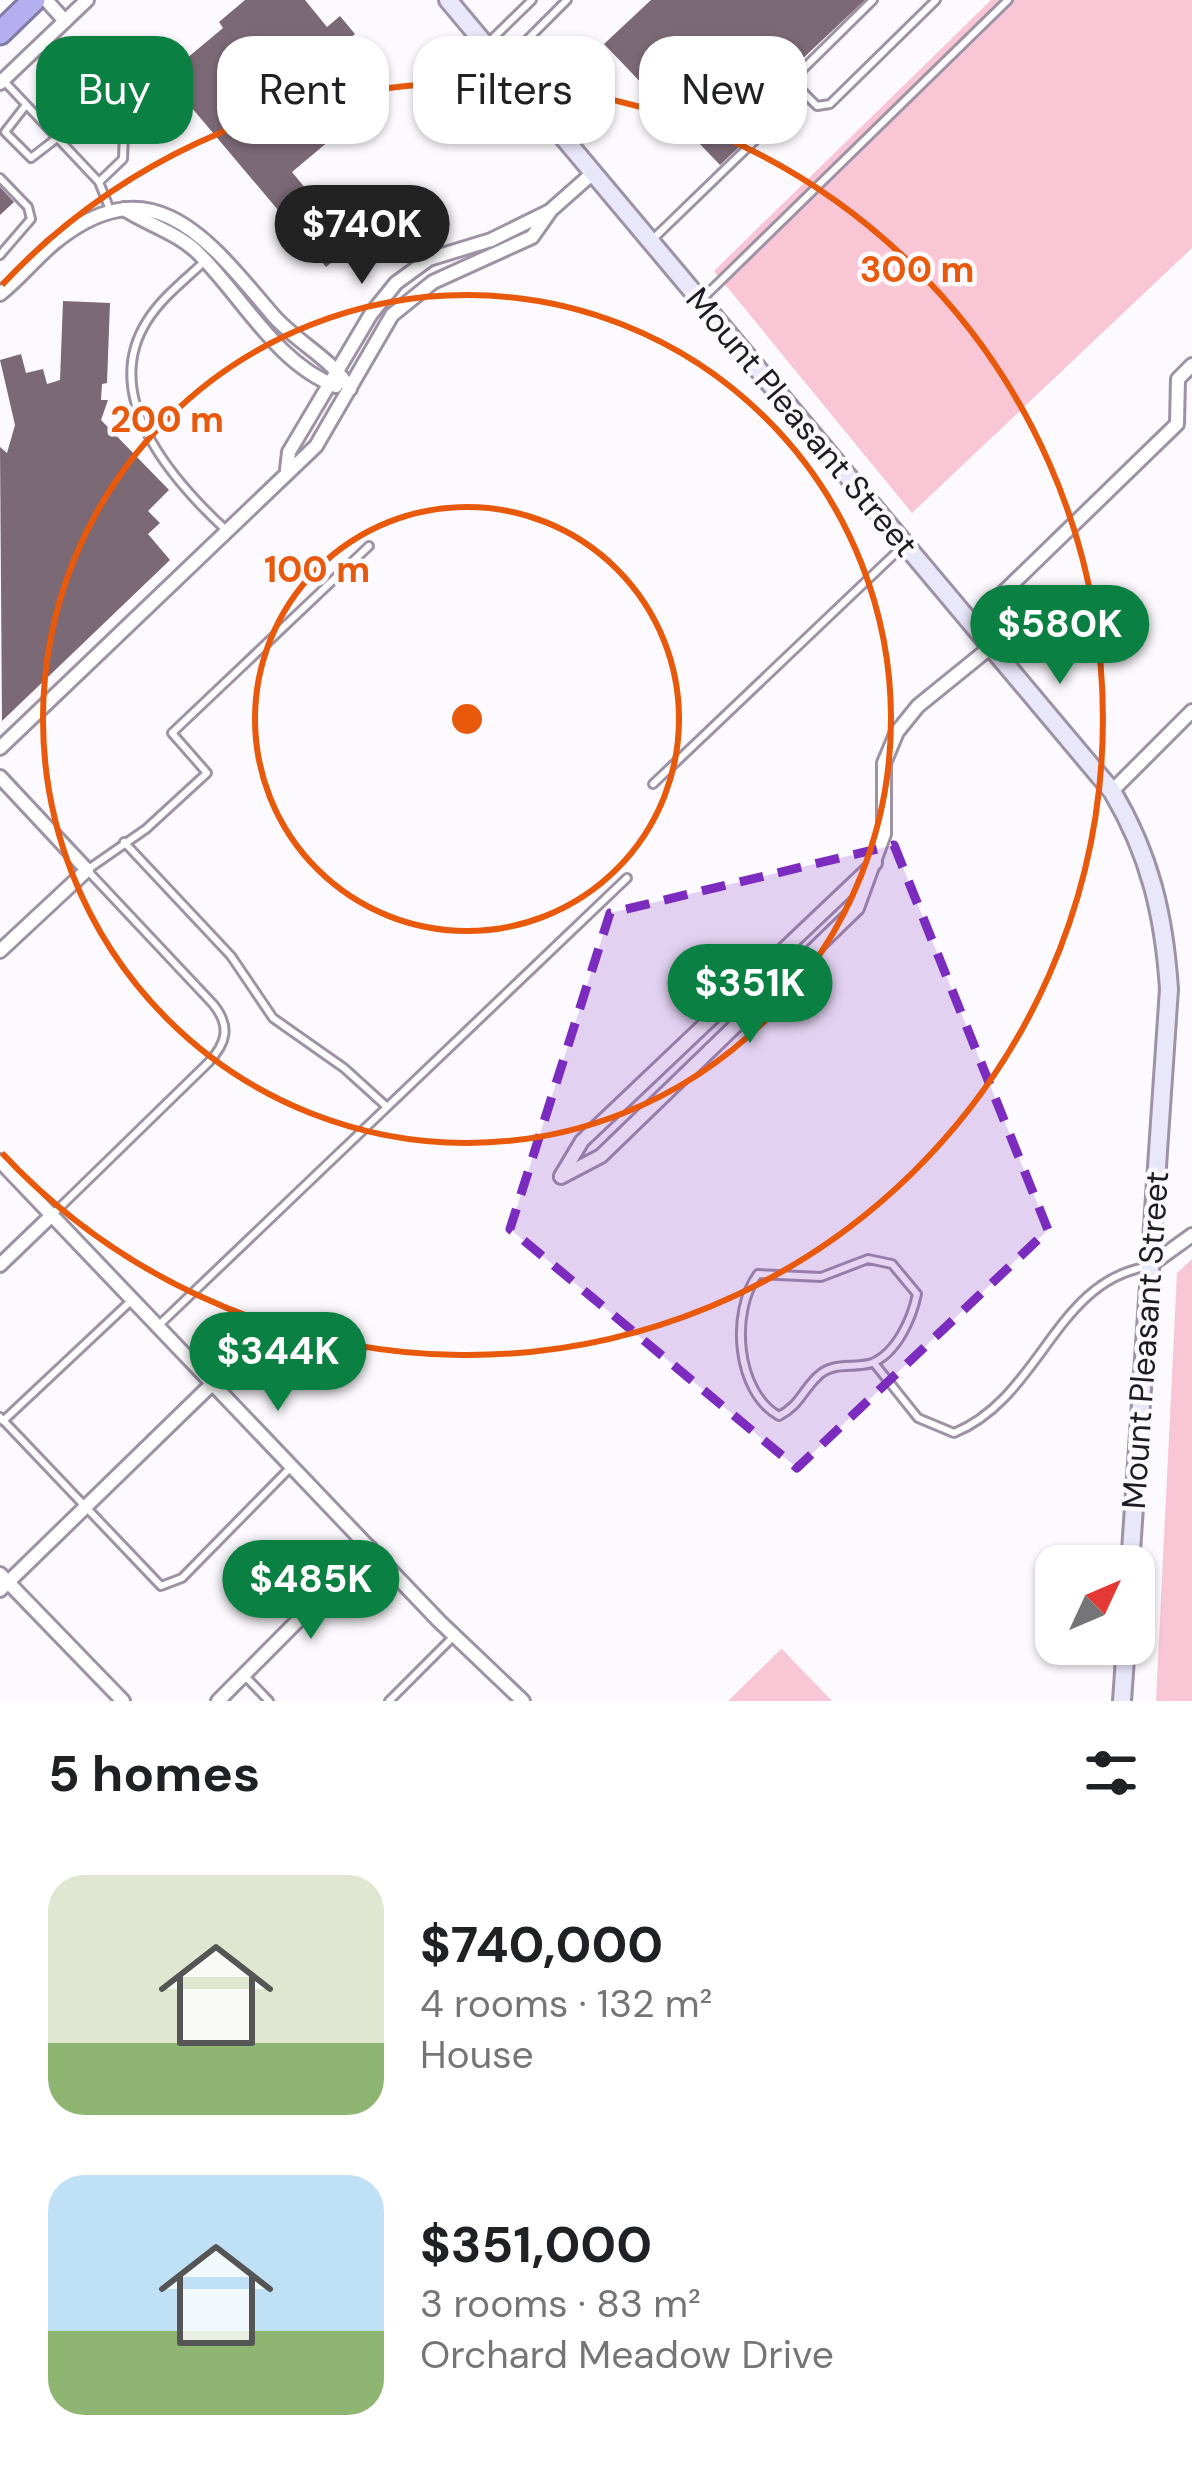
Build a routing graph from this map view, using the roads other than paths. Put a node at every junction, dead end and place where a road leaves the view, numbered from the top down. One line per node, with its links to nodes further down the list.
1 (34, 0): 11 (highway)
2 (46, 0): 10 (street)
3 (87, 0): 10 (street)
4 (448, 0): 13 (main road, Mount Pleasant Street)
5 (532, 0): 14 (lane)
6 (567, 0): 15 (lane)
7 (873, 0): 17 (lane)
8 (936, 0): 19 (lane)
9 (1007, 0): 38 (lane)
10 (65, 20): 12 (street)
11 (0, 33)
12 (48, 36)
13 (478, 36)
14 (495, 36)
15 (530, 36)
16 (36, 48): 18 (street)
17 (807, 65)
18 (1, 82): 20 (lane)
19 (807, 96)
20 (26, 105): 21 (lane); 22 (lane)
21 (36, 116)
22 (49, 144)
23 (63, 144): 29 (lane)
24 (124, 144): 29 (lane)
25 (570, 144): 27 (main road, Mount Pleasant Street)
26 (751, 144): 32 (lane)
27 (594, 172): 31 (street); 32 (main road, Mount Pleasant Street)
28 (0, 178): 34 (lane)
29 (99, 182): 30 (lane)
30 (117, 210): 33 (street); 35 (street); 37 (street)
31 (551, 210): 40 (street); 42 (street)
32 (650, 241): 38 (main road, Mount Pleasant Street)
33 (217, 249): 35 (lane); 40 (street)
34 (0, 255)
35 (204, 261): 41 (street); 44 (lane)
36 (0, 274): 37 (lane)
37 (5, 290)
38 (700, 302): 45 (main road, Mount Pleasant Street)
39 (1192, 365): 47 (street)
40 (338, 369): 41 (street); 42 (street)
41 (329, 384): 42 (street); 43 (street)
42 (350, 388): 43 (street)
43 (287, 471): 44 (street)
44 (226, 530): 50 (street)
45 (905, 544): 47 (main road, Mount Pleasant Street); 52 (lane)
46 (369, 546): 54 (lane)
47 (972, 623): 48 (main road, Mount Pleasant Street)
48 (992, 646): 53 (main road, Mount Pleasant Street); 55 (street)
49 (1192, 710): 53 (street)
50 (0, 748)
51 (0, 777): 56 (street)
52 (653, 784)
53 (1112, 791): 64 (main road, Mount Pleasant Street)
54 (124, 842): 56 (lane); 59 (lane)
55 (875, 862): 55 (street)
56 (87, 871): 58 (street); 61 (lane)
57 (627, 878): 59 (lane)
58 (0, 951)
59 (386, 1106): 66 (lane)
60 (0, 1161): 61 (street)
61 (52, 1215): 63 (street); 65 (street)
62 (1192, 1234): 64 (street)
63 (0, 1265)
64 (1149, 1266): 67 (lane); 72 (main road, Mount Pleasant Street)
65 (134, 1298): 66 (street); 69 (lane)
66 (159, 1325): 68 (street)
67 (874, 1363): 67 (lane)
68 (214, 1382): 70 (street); 71 (street)
69 (2, 1419): 71 (lane)
70 (293, 1466): 71 (lane); 73 (street)
71 (85, 1509): 74 (street)
72 (1131, 1545)
73 (370, 1548): 75 (street); 77 (street)
74 (3, 1582): 78 (street)
75 (454, 1636): 81 (lane); 82 (street)
76 (1125, 1665): 83 (main road)
77 (244, 1675): 79 (street); 80 (lane)
78 (123, 1701)
79 (218, 1701)
80 (269, 1701)
81 (389, 1701)
82 (523, 1701)
83 (1122, 1701)

